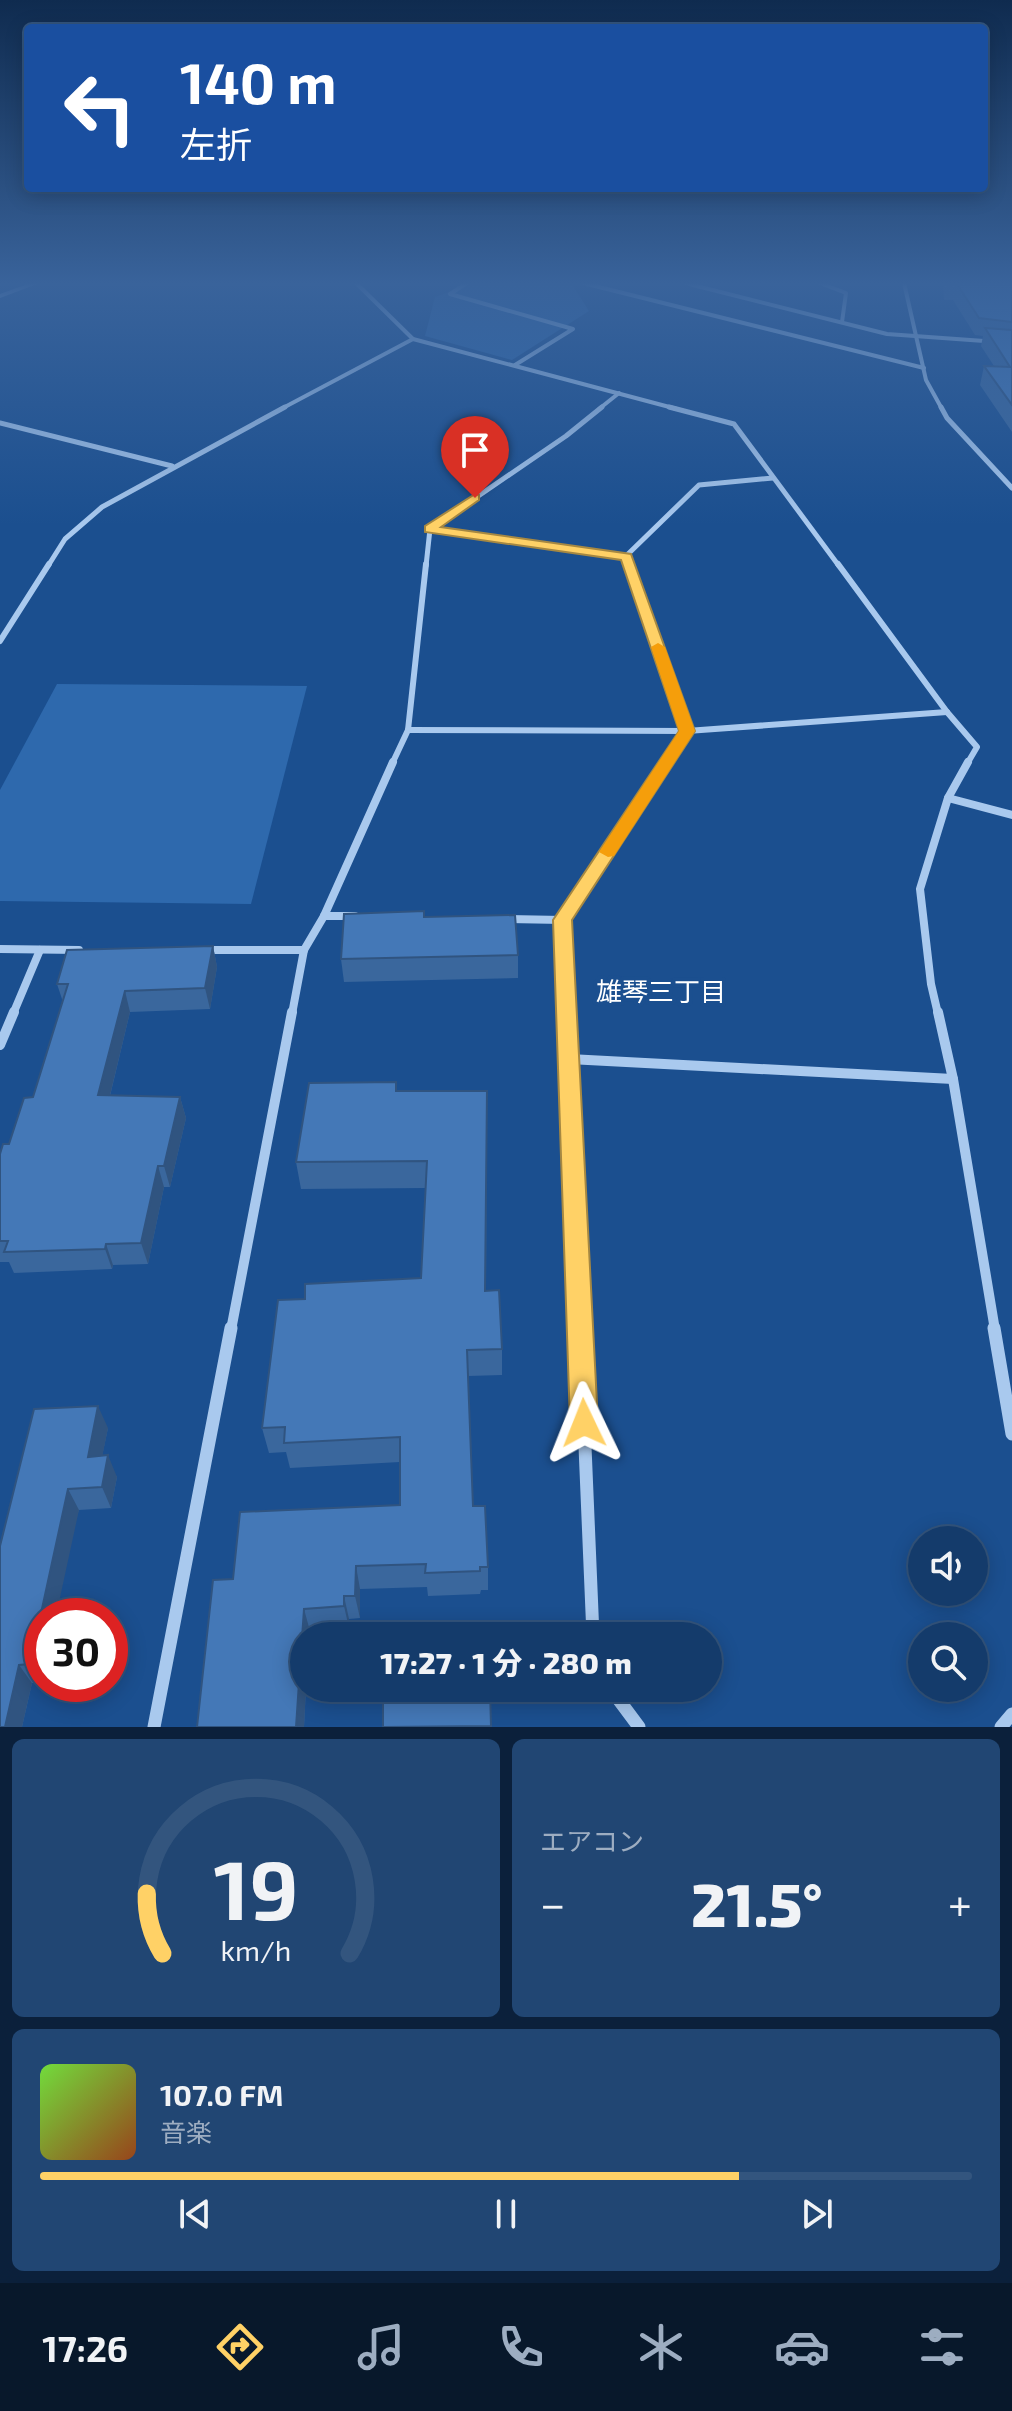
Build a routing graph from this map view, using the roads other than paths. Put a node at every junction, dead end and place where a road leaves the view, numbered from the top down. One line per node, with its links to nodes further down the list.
1 (367, 364): 9 (street)
2 (509, 364): 5 (street)
3 (906, 364): 6 (street)
4 (923, 364): 6 (street)
5 (515, 365): 7 (street)
6 (924, 368): 11 (street)
7 (619, 393): 10 (street); 12 (street)
8 (0, 423): 9 (street)
9 (173, 466): 14 (street)
10 (773, 478): 13 (street); 15 (street)
11 (1012, 488)
12 (430, 529): 13 (street); 16 (street)
13 (626, 556): 17 (street)
14 (0, 641)
15 (947, 712): 17 (street); 18 (street)
16 (408, 730): 17 (street); 20 (street)
17 (687, 731): 23 (street)
18 (948, 798): 19 (street); 31 (street)
19 (1012, 815)
20 (324, 916): 21 (street); 28 (street)
21 (371, 917)
22 (499, 919): 23 (street)
23 (563, 920): 30 (street)
24 (0, 949): 25 (street)
25 (40, 950): 26 (street); 29 (street)
26 (87, 950)
27 (195, 950): 28 (street)
28 (304, 950): 36 (street)
29 (0, 1045)
30 (569, 1059): 31 (street); 33 (street)
31 (953, 1079): 32 (street)
32 (1012, 1434)
33 (592, 1622)
34 (620, 1702): 37 (street)
35 (1012, 1714): 38 (street)
36 (154, 1727)
37 (639, 1727)
38 (1001, 1727)

